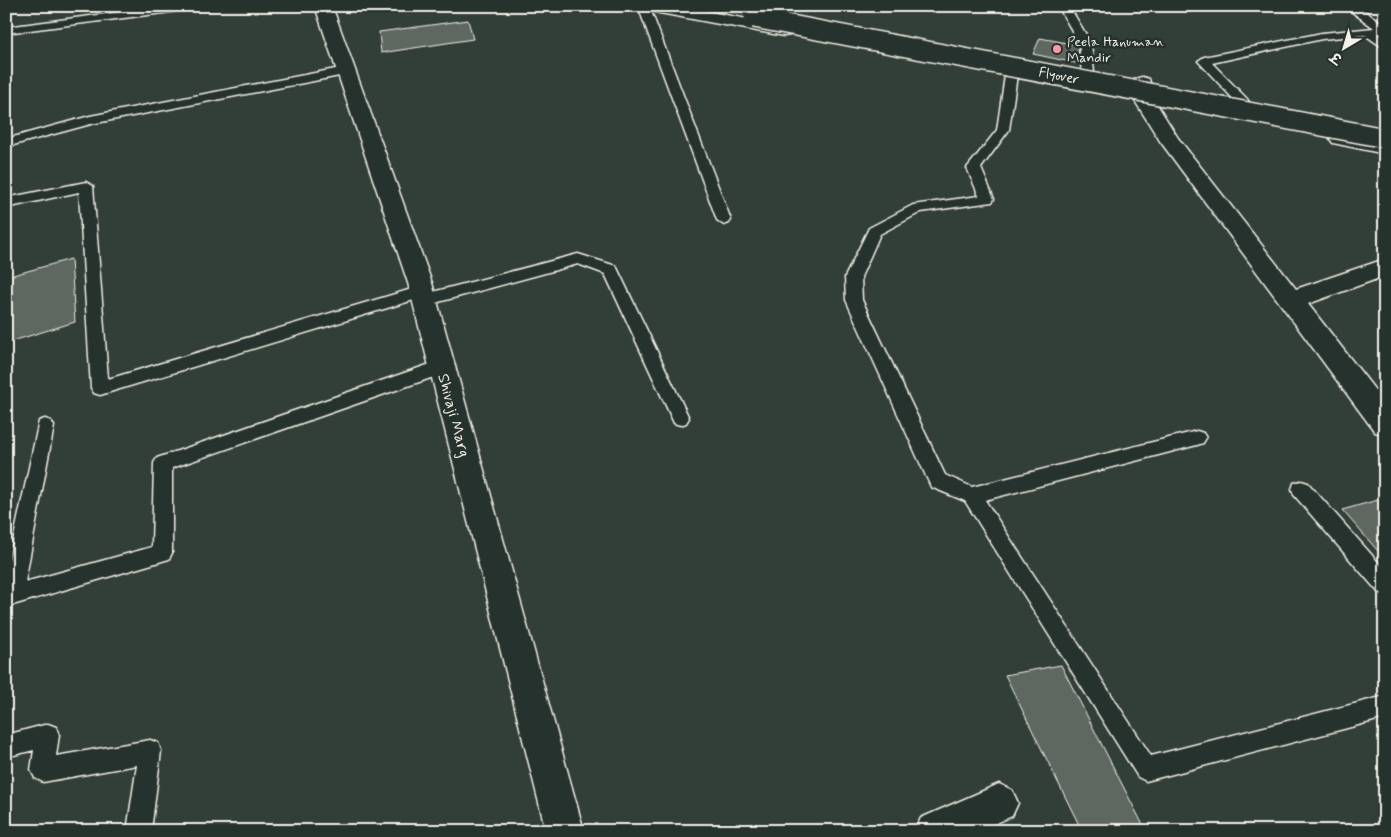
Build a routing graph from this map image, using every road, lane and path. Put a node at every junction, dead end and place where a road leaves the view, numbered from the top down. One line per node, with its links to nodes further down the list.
1 (195, 6): 10 (lane)
2 (323, 6): 14 (main road, Shivaji Marg)
3 (643, 6): 24 (lane)
4 (649, 6): 9 (main road)
5 (712, 6): 8 (main road, Flyover)
6 (1063, 6): 15 (lane)
7 (1349, 6): 11 (lane)
8 (731, 10): 9 (main road, Flyover); 15 (main road); 20 (main road, Flyover, bridge)
9 (684, 13): 16 (main road)
10 (6, 30)
11 (1385, 30): 12 (lane)
12 (1367, 32): 13 (lane); 18 (lane)
13 (1385, 46)
14 (346, 70): 21 (lane); 26 (main road, Shivaji Marg)
15 (1088, 73): 17 (main road)
16 (1011, 74): 17 (main road); 34 (lane)
17 (1143, 92): 18 (main road); 22 (main road); 27 (main road)
18 (1243, 102): 19 (main road)
19 (1385, 129)
20 (1385, 138)
21 (6, 143)
22 (1385, 148)
23 (6, 203): 26 (lane)
24 (724, 220)
25 (1385, 267): 27 (main road)
26 (423, 296): 28 (main road, Shivaji Marg); 29 (lane)
27 (1290, 301): 30 (main road)
28 (442, 367): 36 (lane); 41 (main road, Shivaji Marg)
29 (680, 418)
30 (1385, 424)
31 (45, 426): 36 (lane)
32 (1197, 438): 34 (lane)
33 (1301, 489): 35 (lane)
34 (972, 494): 37 (lane)
35 (1385, 585)
36 (9, 597)
37 (1385, 707)
38 (6, 746): 40 (lane)
39 (999, 803): 42 (main road)
40 (139, 831)
41 (565, 831)
42 (934, 831)

